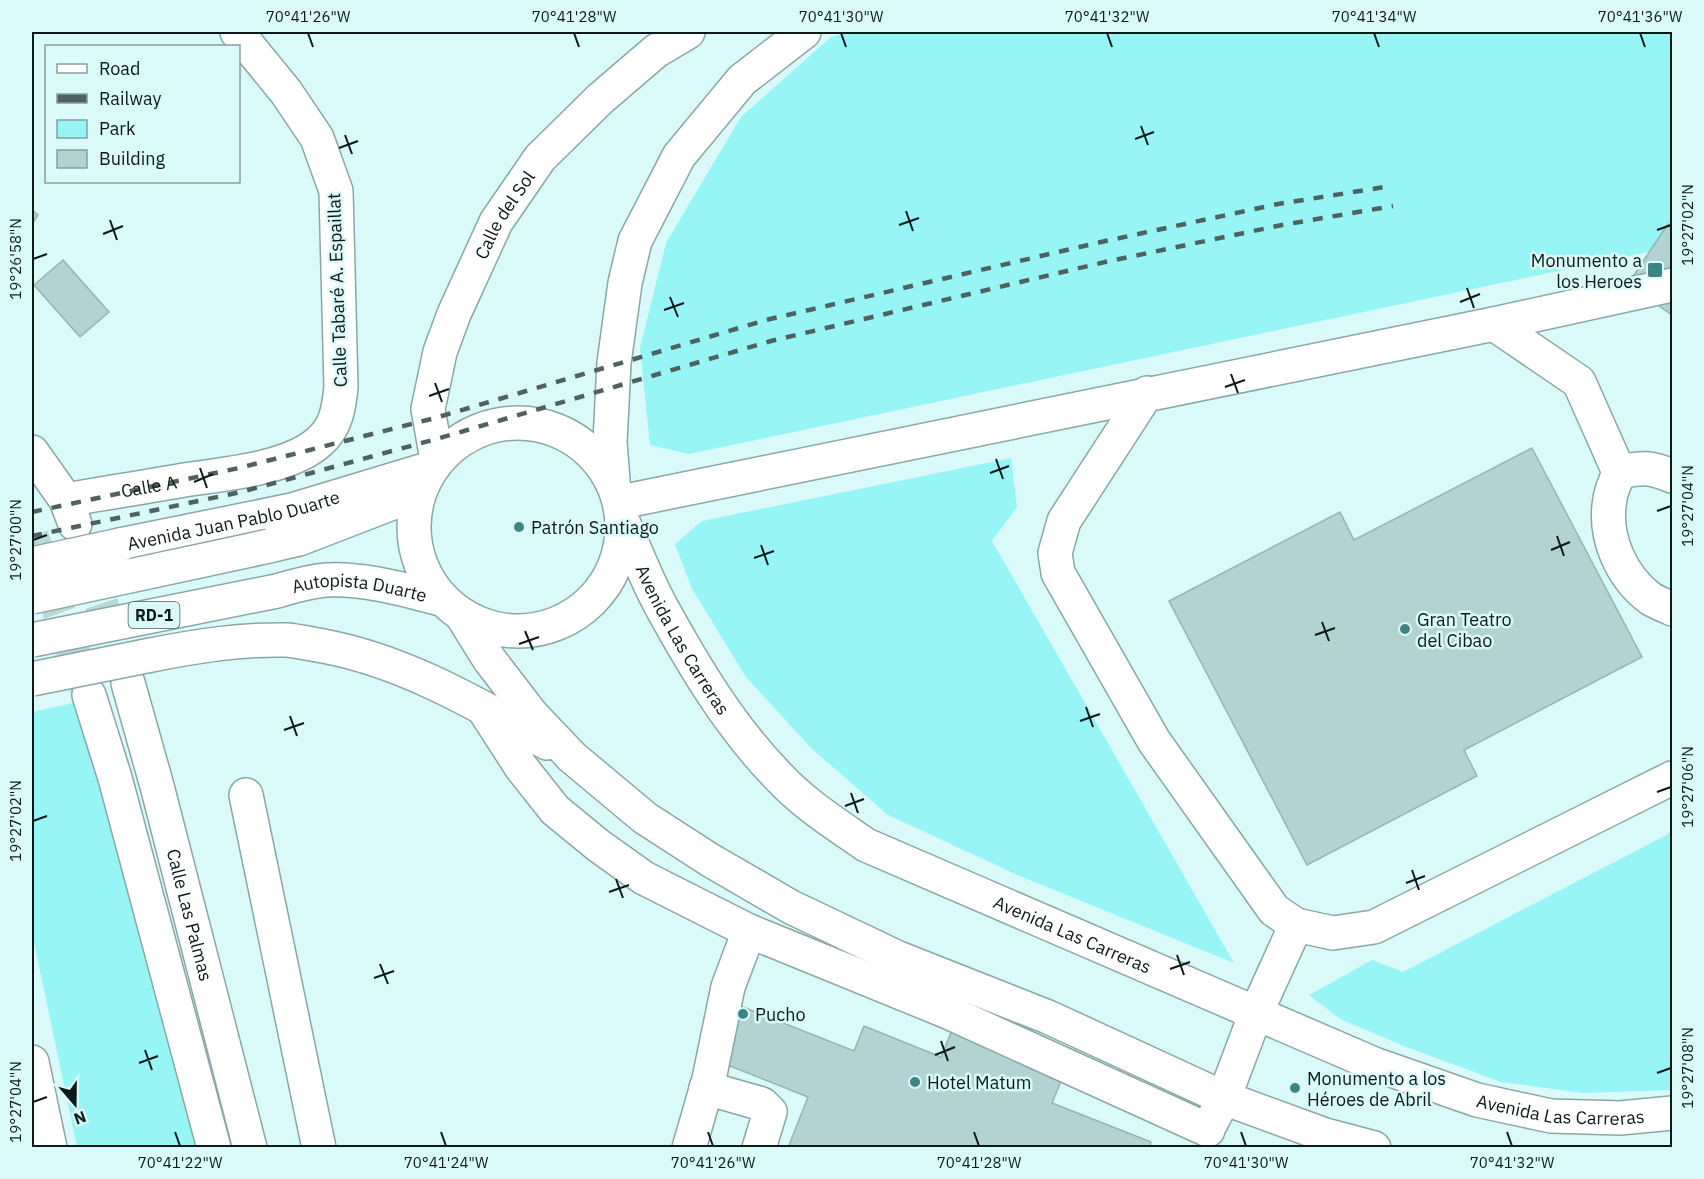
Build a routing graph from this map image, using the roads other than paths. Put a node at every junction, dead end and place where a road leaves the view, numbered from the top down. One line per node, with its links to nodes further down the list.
1 (237, 32): 8 (main road, Calle Tabaré A. Espaillat)
2 (688, 32): 10 (main road, Calle del Sol)
3 (804, 32): 12 (main road)
4 (1672, 285): 5 (main road)
5 (1494, 324): 6 (main road); 9 (main road)
6 (1147, 393): 12 (main road); 25 (main road)
7 (32, 452): 8 (main road, Calle A)
8 (301, 454)
9 (1618, 472): 11 (main road); 16 (main road)
10 (429, 474): 12 (main road); 13 (main road, Avenida Juan Pablo Duarte, bridge); 14 (main road, RD-1, bridge); 15 (main road)
11 (1672, 476)
12 (619, 502): 15 (main road); 27 (main road, Avenida Las Carreras)
13 (32, 564)
14 (32, 597)
15 (452, 608): 17 (main road, Autopista Duarte / RD-1, bridge); 22 (main road)
16 (1672, 609)
17 (32, 640)
18 (32, 679): 21 (main road, bridge)
19 (128, 683): 36 (main road, Calle Las Palmas)
20 (89, 695): 35 (main road, Calle Las Palmas)
21 (483, 708): 22 (main road); 26 (main road)
22 (572, 758): 30 (main road)
23 (1672, 778): 25 (main road)
24 (246, 795): 37 (main road)
25 (1296, 925): 27 (main road)
26 (749, 931): 29 (main road); 32 (main road)
27 (1256, 1013): 30 (main road); 31 (main road, Avenida Las Carreras)
28 (33, 1082): 34 (main road)
29 (706, 1088): 38 (main road); 39 (main road)
30 (1224, 1098): 32 (main road); 33 (main road)
31 (1672, 1113)
32 (1202, 1139)
33 (1324, 1141): 40 (main road)
34 (50, 1148)
35 (214, 1148)
36 (250, 1148)
37 (319, 1148)
38 (689, 1148)
39 (759, 1148)
40 (1374, 1148)

